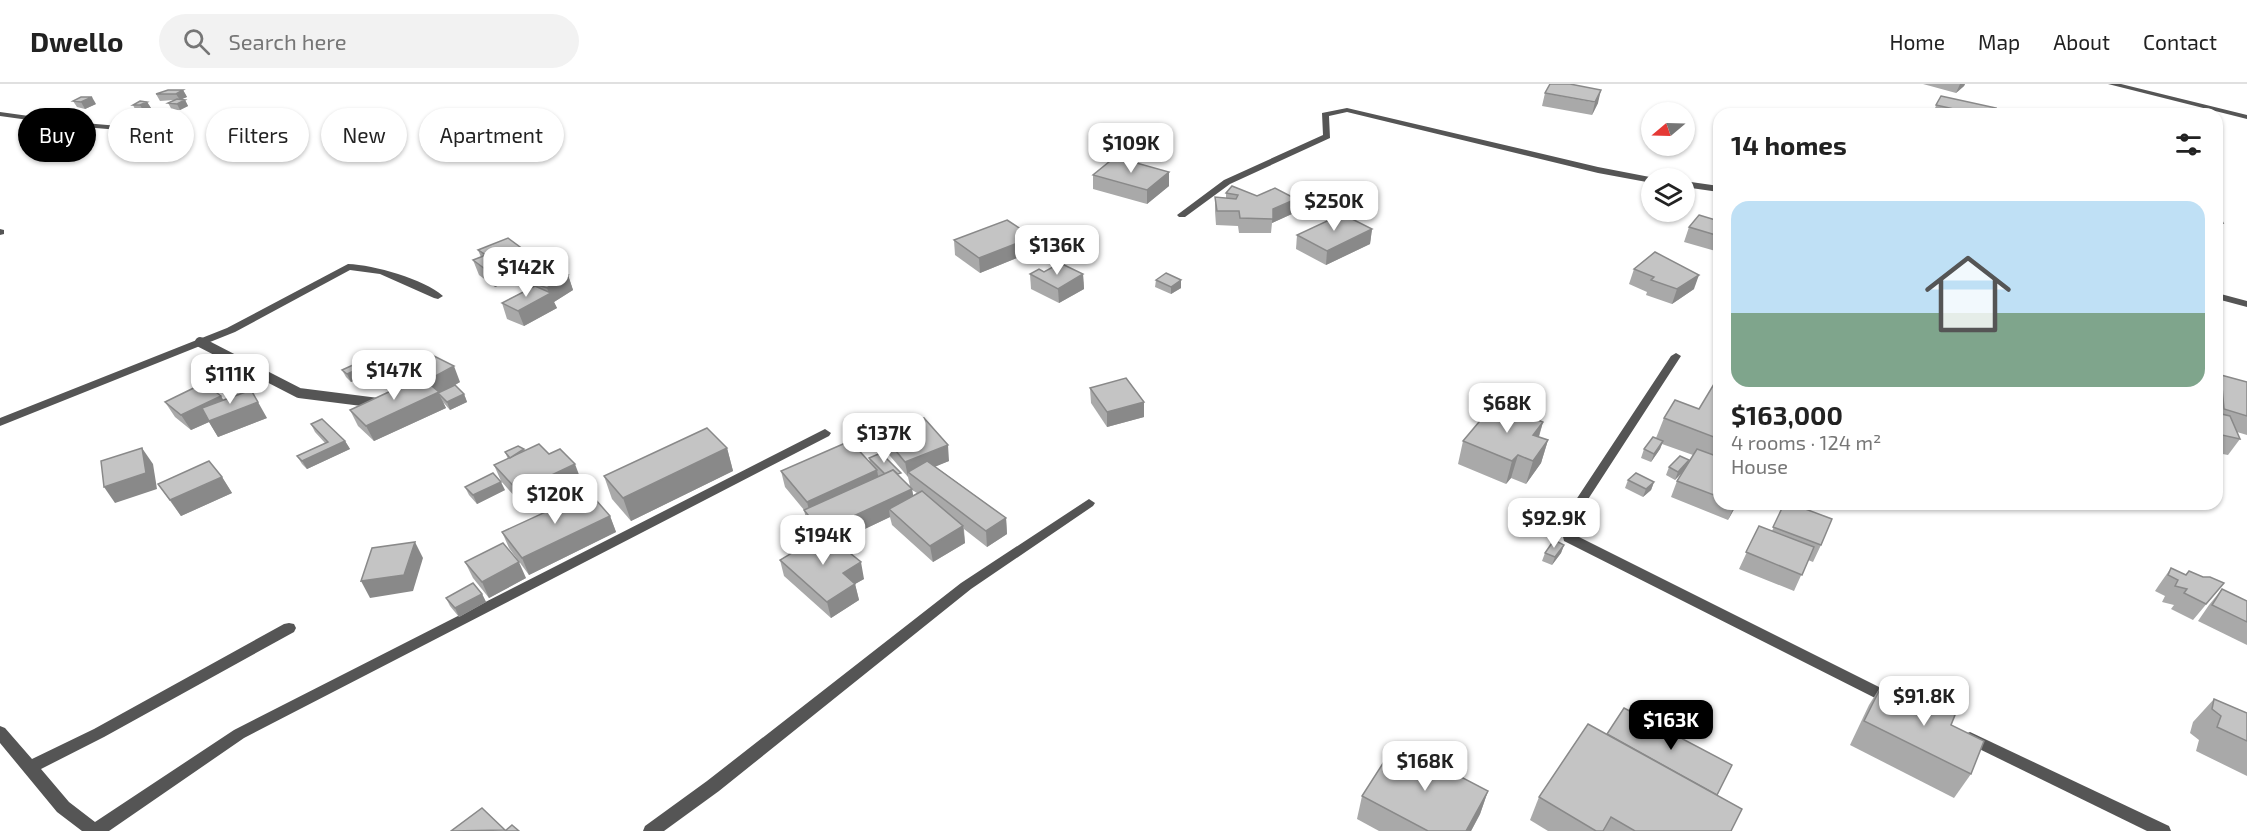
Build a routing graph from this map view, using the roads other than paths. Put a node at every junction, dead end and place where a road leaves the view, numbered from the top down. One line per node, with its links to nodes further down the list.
1 (2112, 84): 2 (street)
2 (2210, 108)
3 (2223, 111): 5 (street)
4 (0, 114): 6 (street)
5 (2247, 117)
6 (108, 127)
7 (1641, 178): 10 (street)
8 (1695, 186): 9 (street)
9 (1713, 188)
10 (1182, 215)
11 (438, 296): 14 (street)
12 (2223, 298): 13 (street)
13 (2247, 304)
14 (200, 342): 16 (lane); 17 (street)
15 (1676, 356): 21 (street)
16 (378, 403)
17 (0, 422)
18 (825, 434): 25 (street)
19 (1089, 503): 26 (street)
20 (289, 627): 24 (street)
21 (1898, 703)
22 (0, 732): 24 (street)
23 (1961, 734): 27 (street)
24 (30, 767): 25 (street)
25 (95, 831)
26 (651, 831)
27 (2163, 831)

